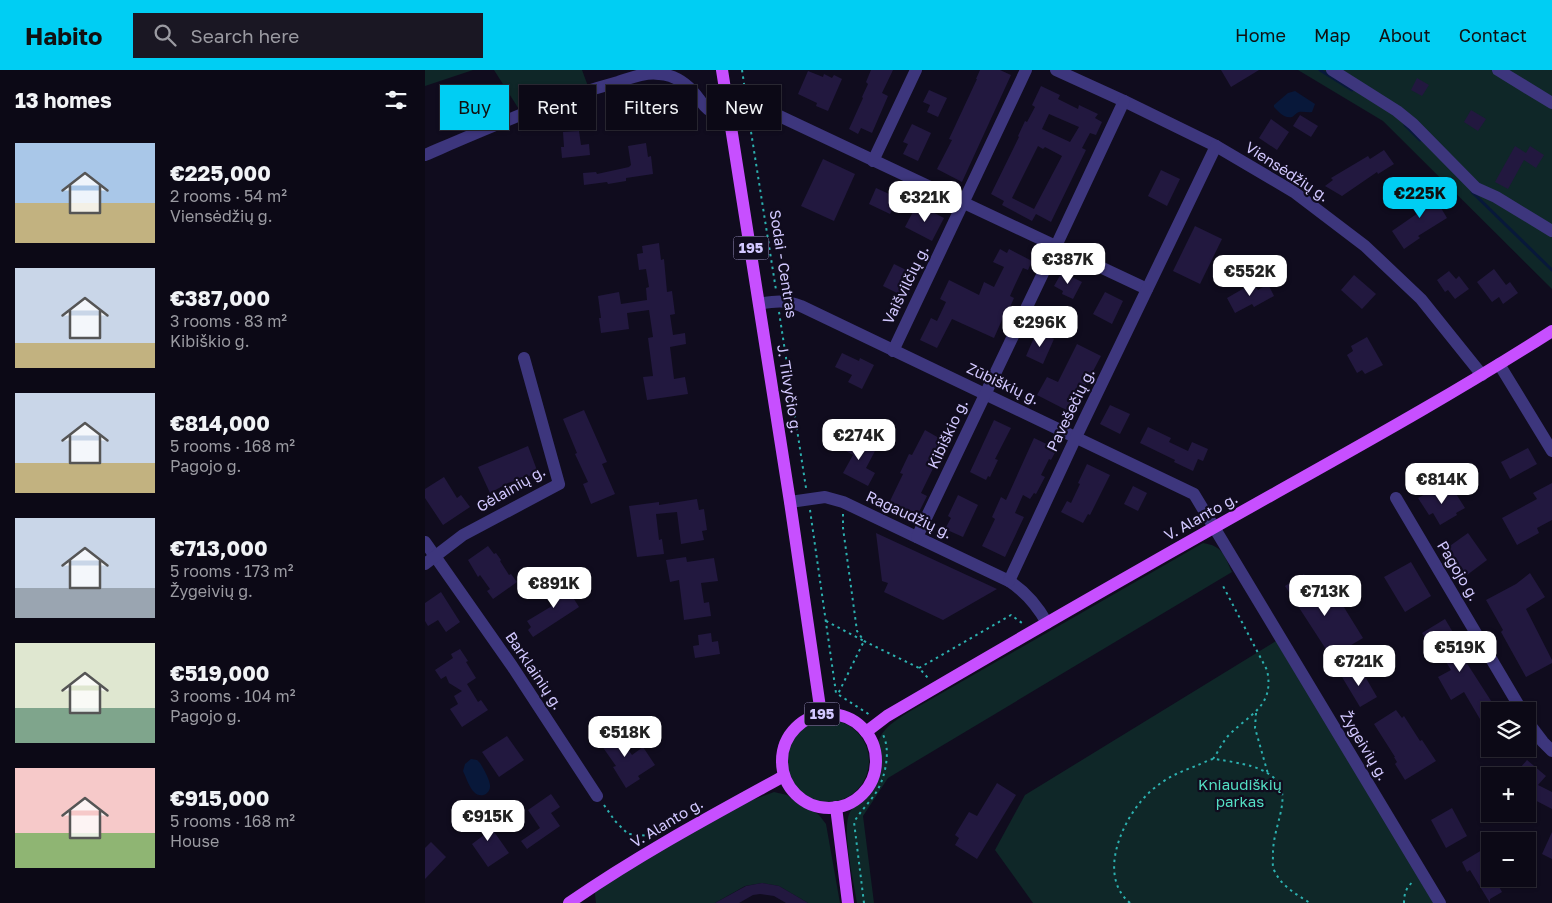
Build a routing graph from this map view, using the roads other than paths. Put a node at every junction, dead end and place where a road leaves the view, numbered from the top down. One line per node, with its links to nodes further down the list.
1 (722, 70): 7 (main road, J. Tilvyčio g. / 195)
2 (916, 70): 15 (street)
3 (1026, 70): 16 (street, Vaišvilčių g.)
4 (1057, 70): 8 (street, Viensėdžių g.)
5 (1332, 70): 17 (street)
6 (1498, 70): 9 (street)
7 (724, 85)
8 (1124, 101): 13 (street, Viensėdžių g.); 18 (street, Kibiškio g.)
9 (1552, 103)
10 (707, 109): 14 (street)
11 (781, 117): 15 (street)
12 (732, 130): 20 (main road, J. Tilvyčio g. / 195)
13 (1216, 146): 19 (street, Pavešečių g.); 25 (street, Viensėdžių g.)
14 (425, 155)
15 (873, 161): 16 (street)
16 (964, 203): 18 (street); 22 (street, Vaišvilčių g.)
17 (1552, 231)
18 (1056, 246): 19 (street); 26 (street, Kibiškio g.)
19 (1147, 288): 27 (street, Pavešečių g.)
20 (759, 304): 22 (street, Zūbiškių g.); 30 (main road, J. Tilvyčio g. / 195)
21 (1552, 330): 24 (main road, V. Alanto g.)
22 (893, 351): 26 (street, Zūbiškių g.)
23 (524, 358): 34 (street, Gėlainių g.)
24 (1499, 364): 25 (main road, V. Alanto g.); 28 (street)
25 (1482, 375): 31 (main road, V. Alanto g.)
26 (985, 394): 27 (street, Zūbiškių g.); 32 (street, Kibiškio g.)
27 (1076, 437): 31 (street, Zūbiškių g.); 35 (street, Pavešečių g.)
28 (1552, 451)
29 (1396, 498): 37 (street, Pagojo g.)
30 (790, 502): 32 (street, Ragaudžių g.); 38 (main road, J. Tilvyčio g. / 195)
31 (1214, 528): 36 (main road, V. Alanto g.); 47 (street, Žygeivių g.)
32 (917, 537): 35 (street, Ragaudžių g.)
33 (425, 542): 34 (street, Barklainių g.)
34 (430, 560): 43 (street, Barklainių g.)
35 (1009, 580): 36 (street, Ragaudžių g.)
36 (1047, 623): 39 (main road, V. Alanto g.)
37 (1517, 702)
38 (821, 714): 39 (main road, 195); 42 (main road, 195)
39 (866, 732): 44 (main road)
40 (1536, 732): 41 (street)
41 (1552, 751)
42 (784, 776): 44 (main road); 45 (main road, V. Alanto g.)
43 (597, 796)
44 (836, 807): 46 (main road)
45 (569, 903)
46 (848, 903)
47 (1440, 903)

